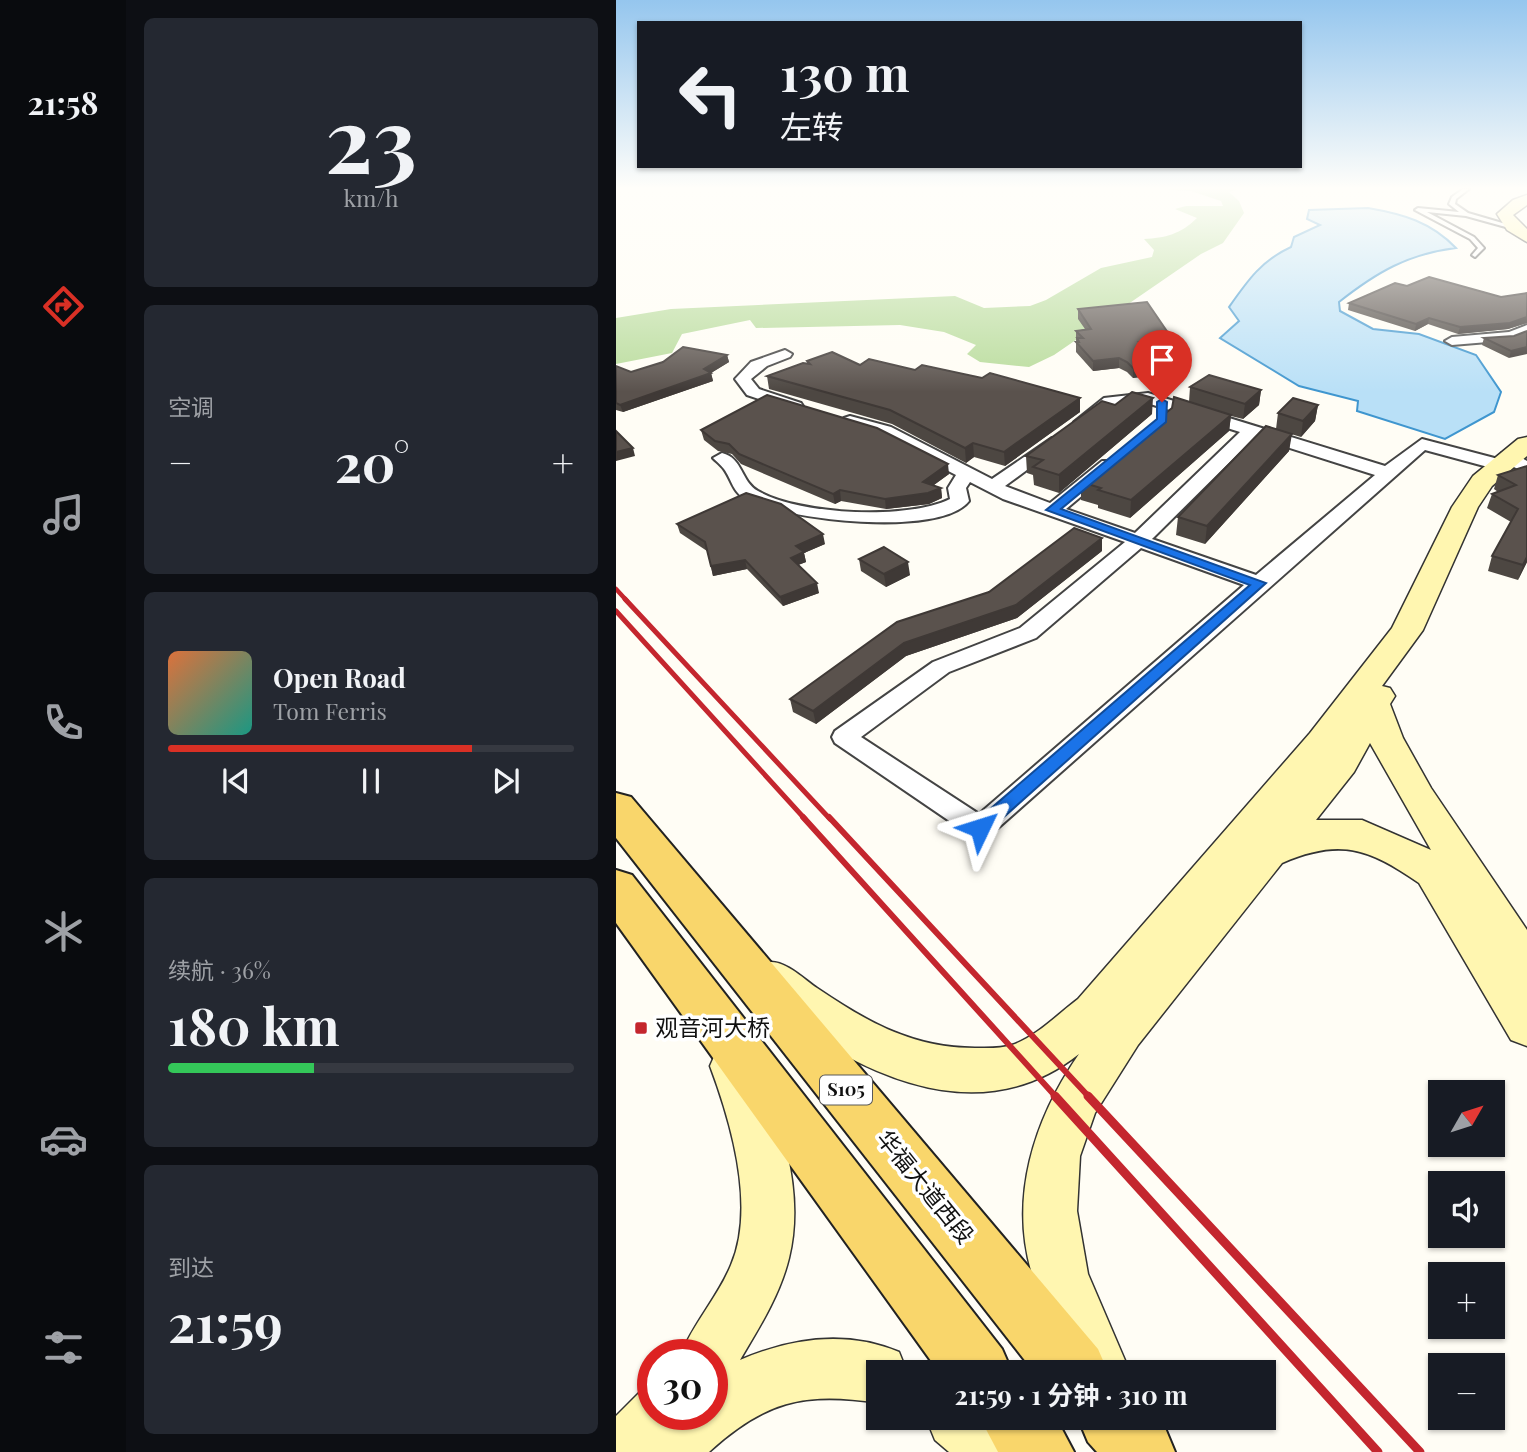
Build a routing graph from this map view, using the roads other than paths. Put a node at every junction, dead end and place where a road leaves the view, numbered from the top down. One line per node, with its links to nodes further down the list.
1 (1527, 329): 2 (street)
2 (1452, 341)
3 (785, 354): 4 (street)
4 (812, 410)
5 (836, 417): 10 (street)
6 (1252, 430): 11 (street); 12 (street); 14 (street)
7 (1122, 453): 13 (street)
8 (722, 458): 10 (street)
9 (1515, 458): 11 (street); 16 (main road)
10 (966, 473): 12 (street)
11 (1388, 473): 15 (street)
12 (992, 486): 13 (street)
13 (1052, 510): 14 (street)
14 (1138, 541): 15 (street); 15 (street)
15 (1259, 583)
16 (1407, 630): 17 (main road); 21 (main road)
17 (1373, 704): 19 (main road); 22 (main road)
18 (616, 808): 21 (main road, 华福大道西段 / S105)
19 (1268, 852): 24 (main road); 28 (main road)
20 (616, 888): 23 (main road)
21 (739, 958): 27 (main road, 华福大道西段 / S105)
22 (1527, 966)
23 (717, 1024): 25 (main road); 26 (main road)
24 (1527, 1025)
25 (719, 1339)
26 (970, 1360)
27 (1065, 1360)
28 (1095, 1360)
29 (866, 1371): 30 (main road)
30 (728, 1396)
31 (646, 1430): 35 (main road)
32 (687, 1430): 36 (main road)
33 (971, 1430): 37 (main road)
34 (1023, 1430): 38 (main road)
35 (624, 1452)
36 (662, 1452)
37 (997, 1452)
38 (1040, 1452)

